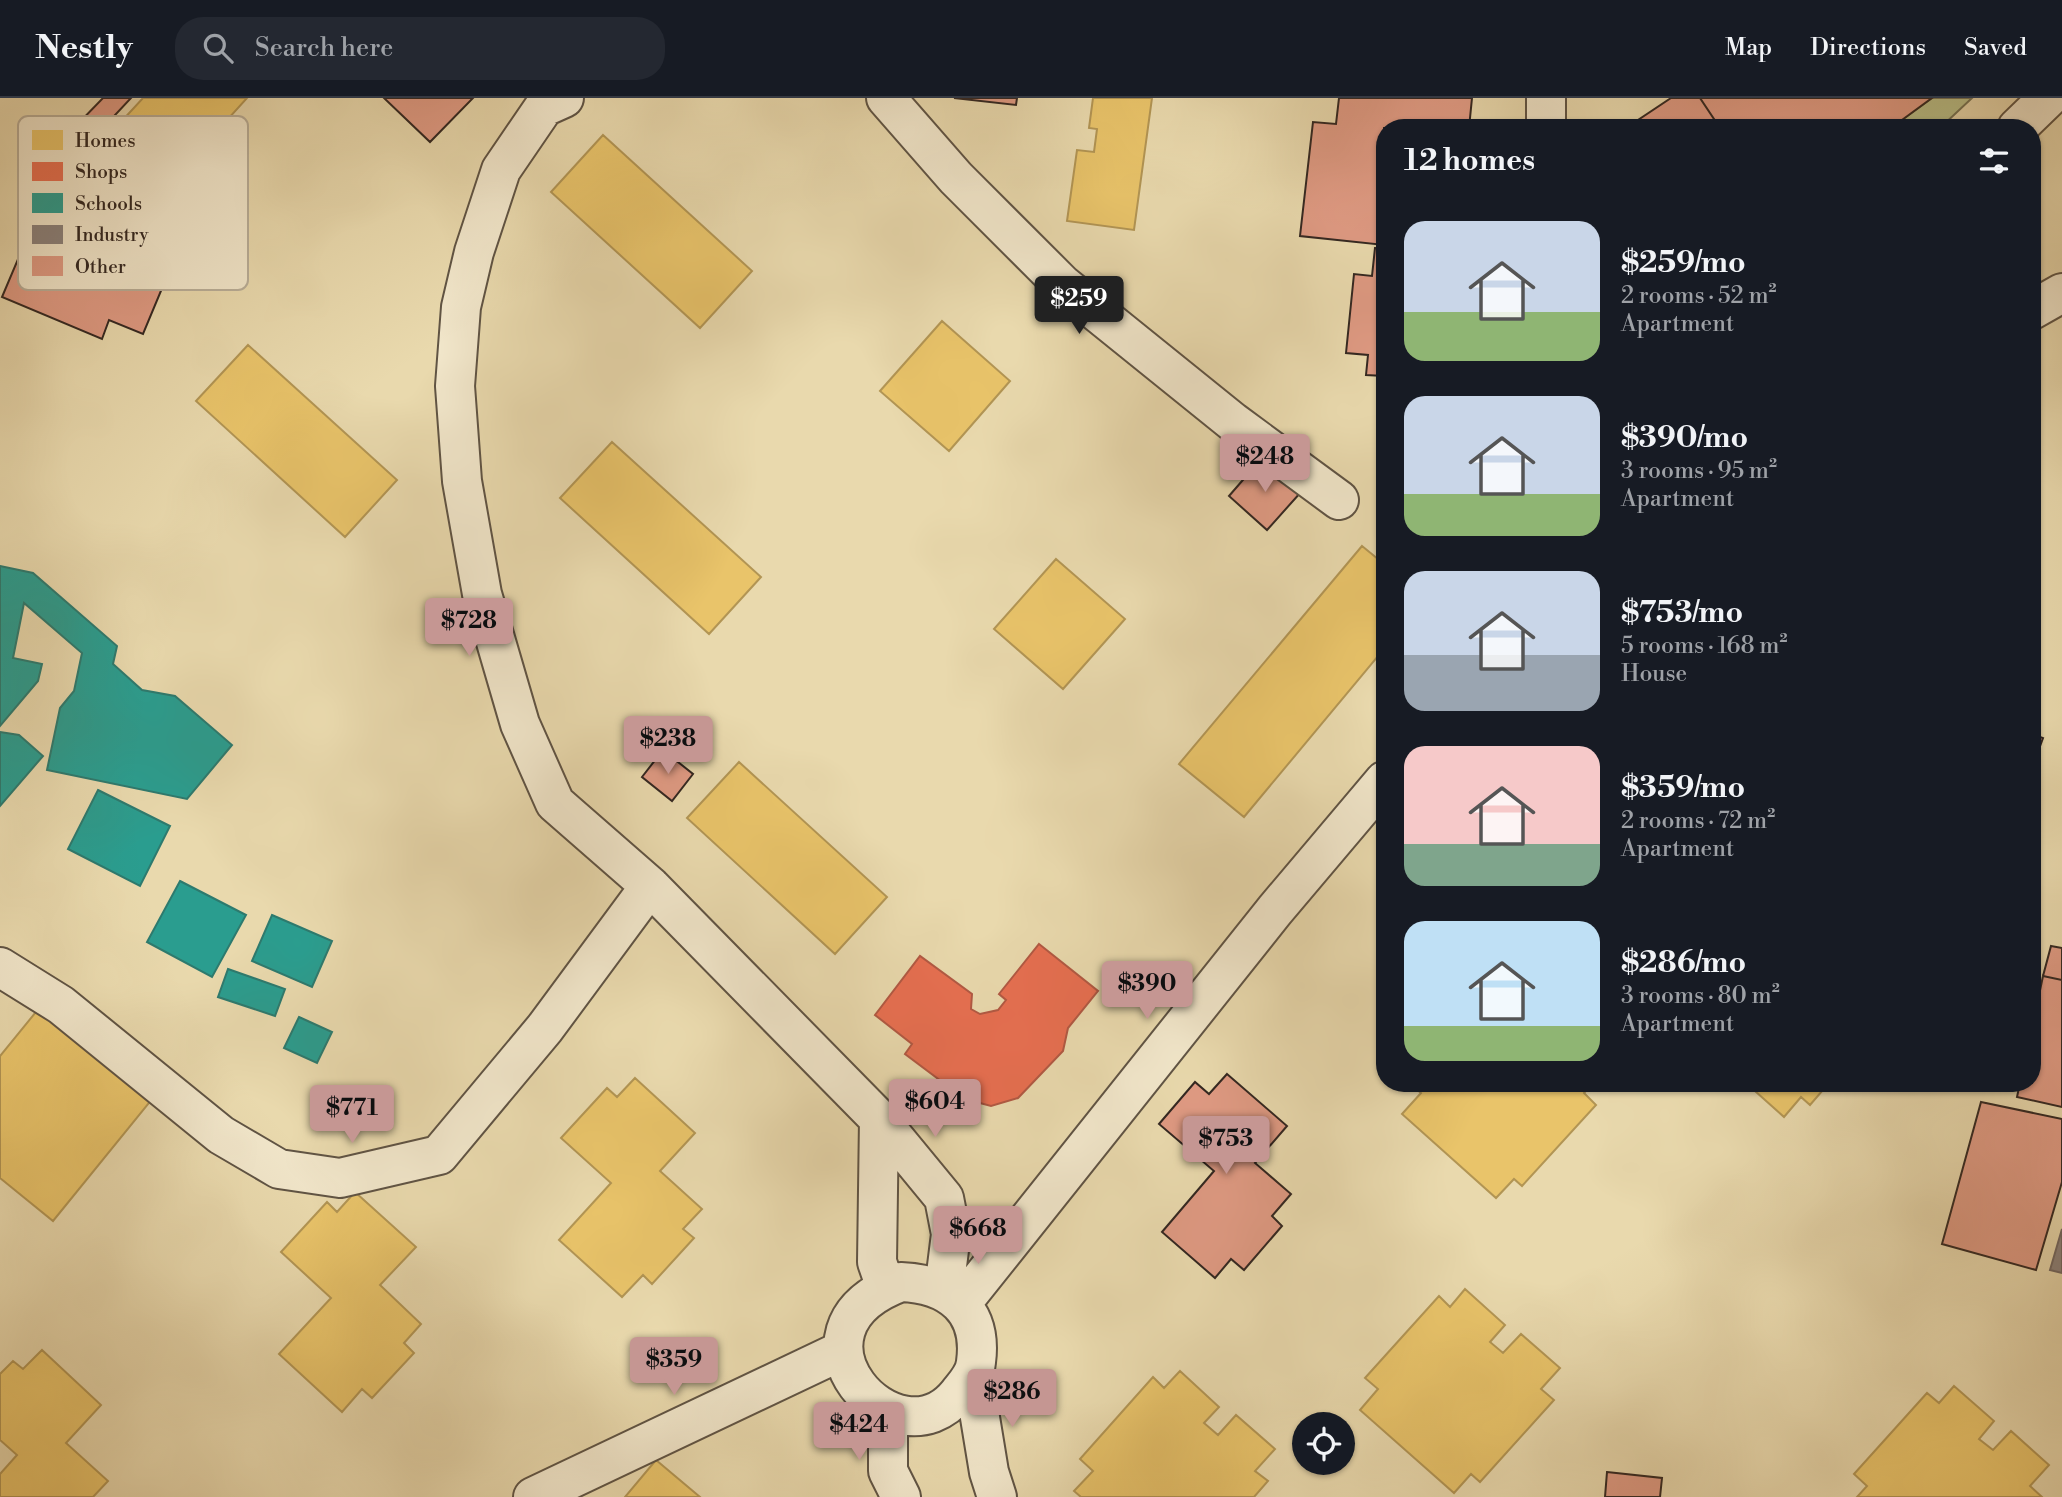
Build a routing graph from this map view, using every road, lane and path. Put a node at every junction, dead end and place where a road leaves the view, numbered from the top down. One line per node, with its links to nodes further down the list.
1 (564, 98): 11 (street)
2 (886, 98): 9 (street)
3 (1546, 98): 5 (street)
4 (2048, 98): 6 (street)
5 (1546, 119)
6 (2026, 119)
7 (2062, 293): 8 (street)
8 (2041, 305)
9 (1339, 500)
10 (1376, 791): 15 (street)
11 (650, 886): 12 (street); 13 (street)
12 (0, 967)
13 (879, 1119): 14 (street); 15 (street)
14 (886, 1288): 15 (street); 16 (street)
15 (952, 1297): 17 (street)
16 (841, 1351): 18 (street); 19 (street)
17 (973, 1375): 18 (street); 21 (street)
18 (888, 1412): 20 (street)
19 (533, 1497)
20 (901, 1497)
21 (997, 1497)

